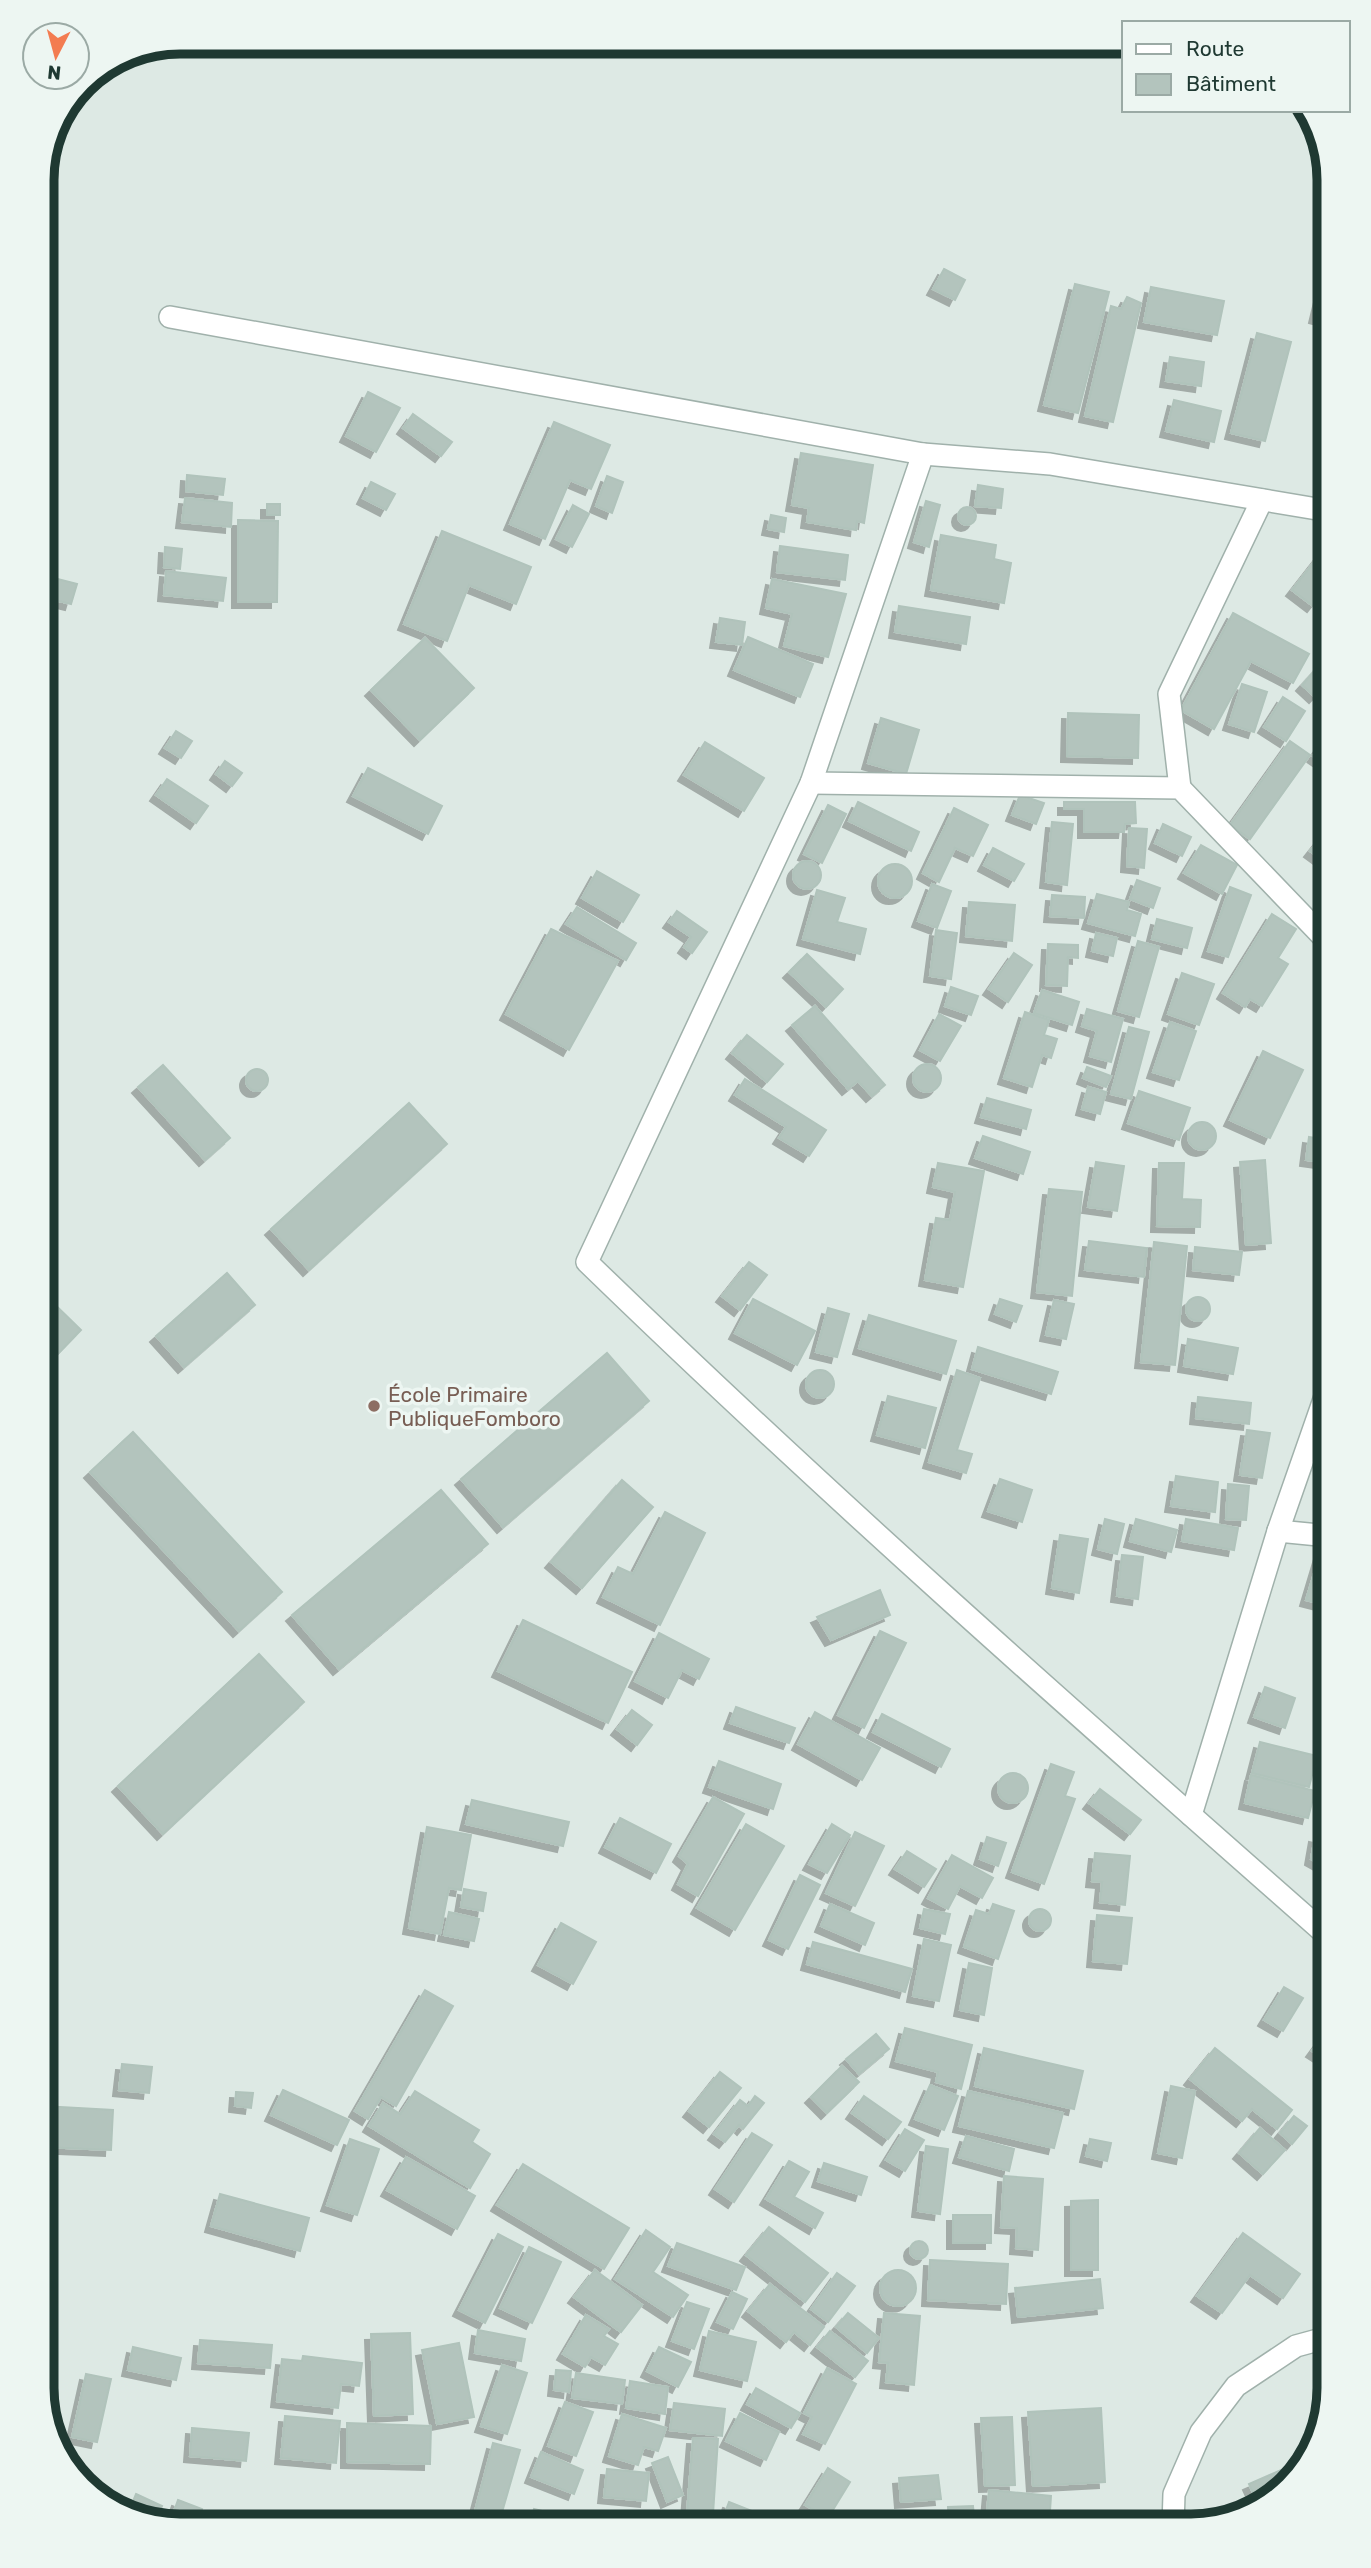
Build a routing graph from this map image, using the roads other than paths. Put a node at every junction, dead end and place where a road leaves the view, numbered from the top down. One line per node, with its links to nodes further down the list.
1 (170, 317): 2 (street)
2 (923, 454): 3 (street); 5 (street)
3 (1262, 500): 4 (street); 6 (street)
4 (1317, 509)
5 (811, 783): 6 (street); 11 (street)
6 (1180, 788): 7 (street)
7 (1317, 931)
8 (1317, 1419): 9 (street)
9 (1278, 1531): 10 (street); 11 (street)
10 (1317, 1535)
11 (1191, 1815): 12 (street)
12 (1317, 1926)
13 (1317, 2340): 14 (street)
14 (1173, 2514)

